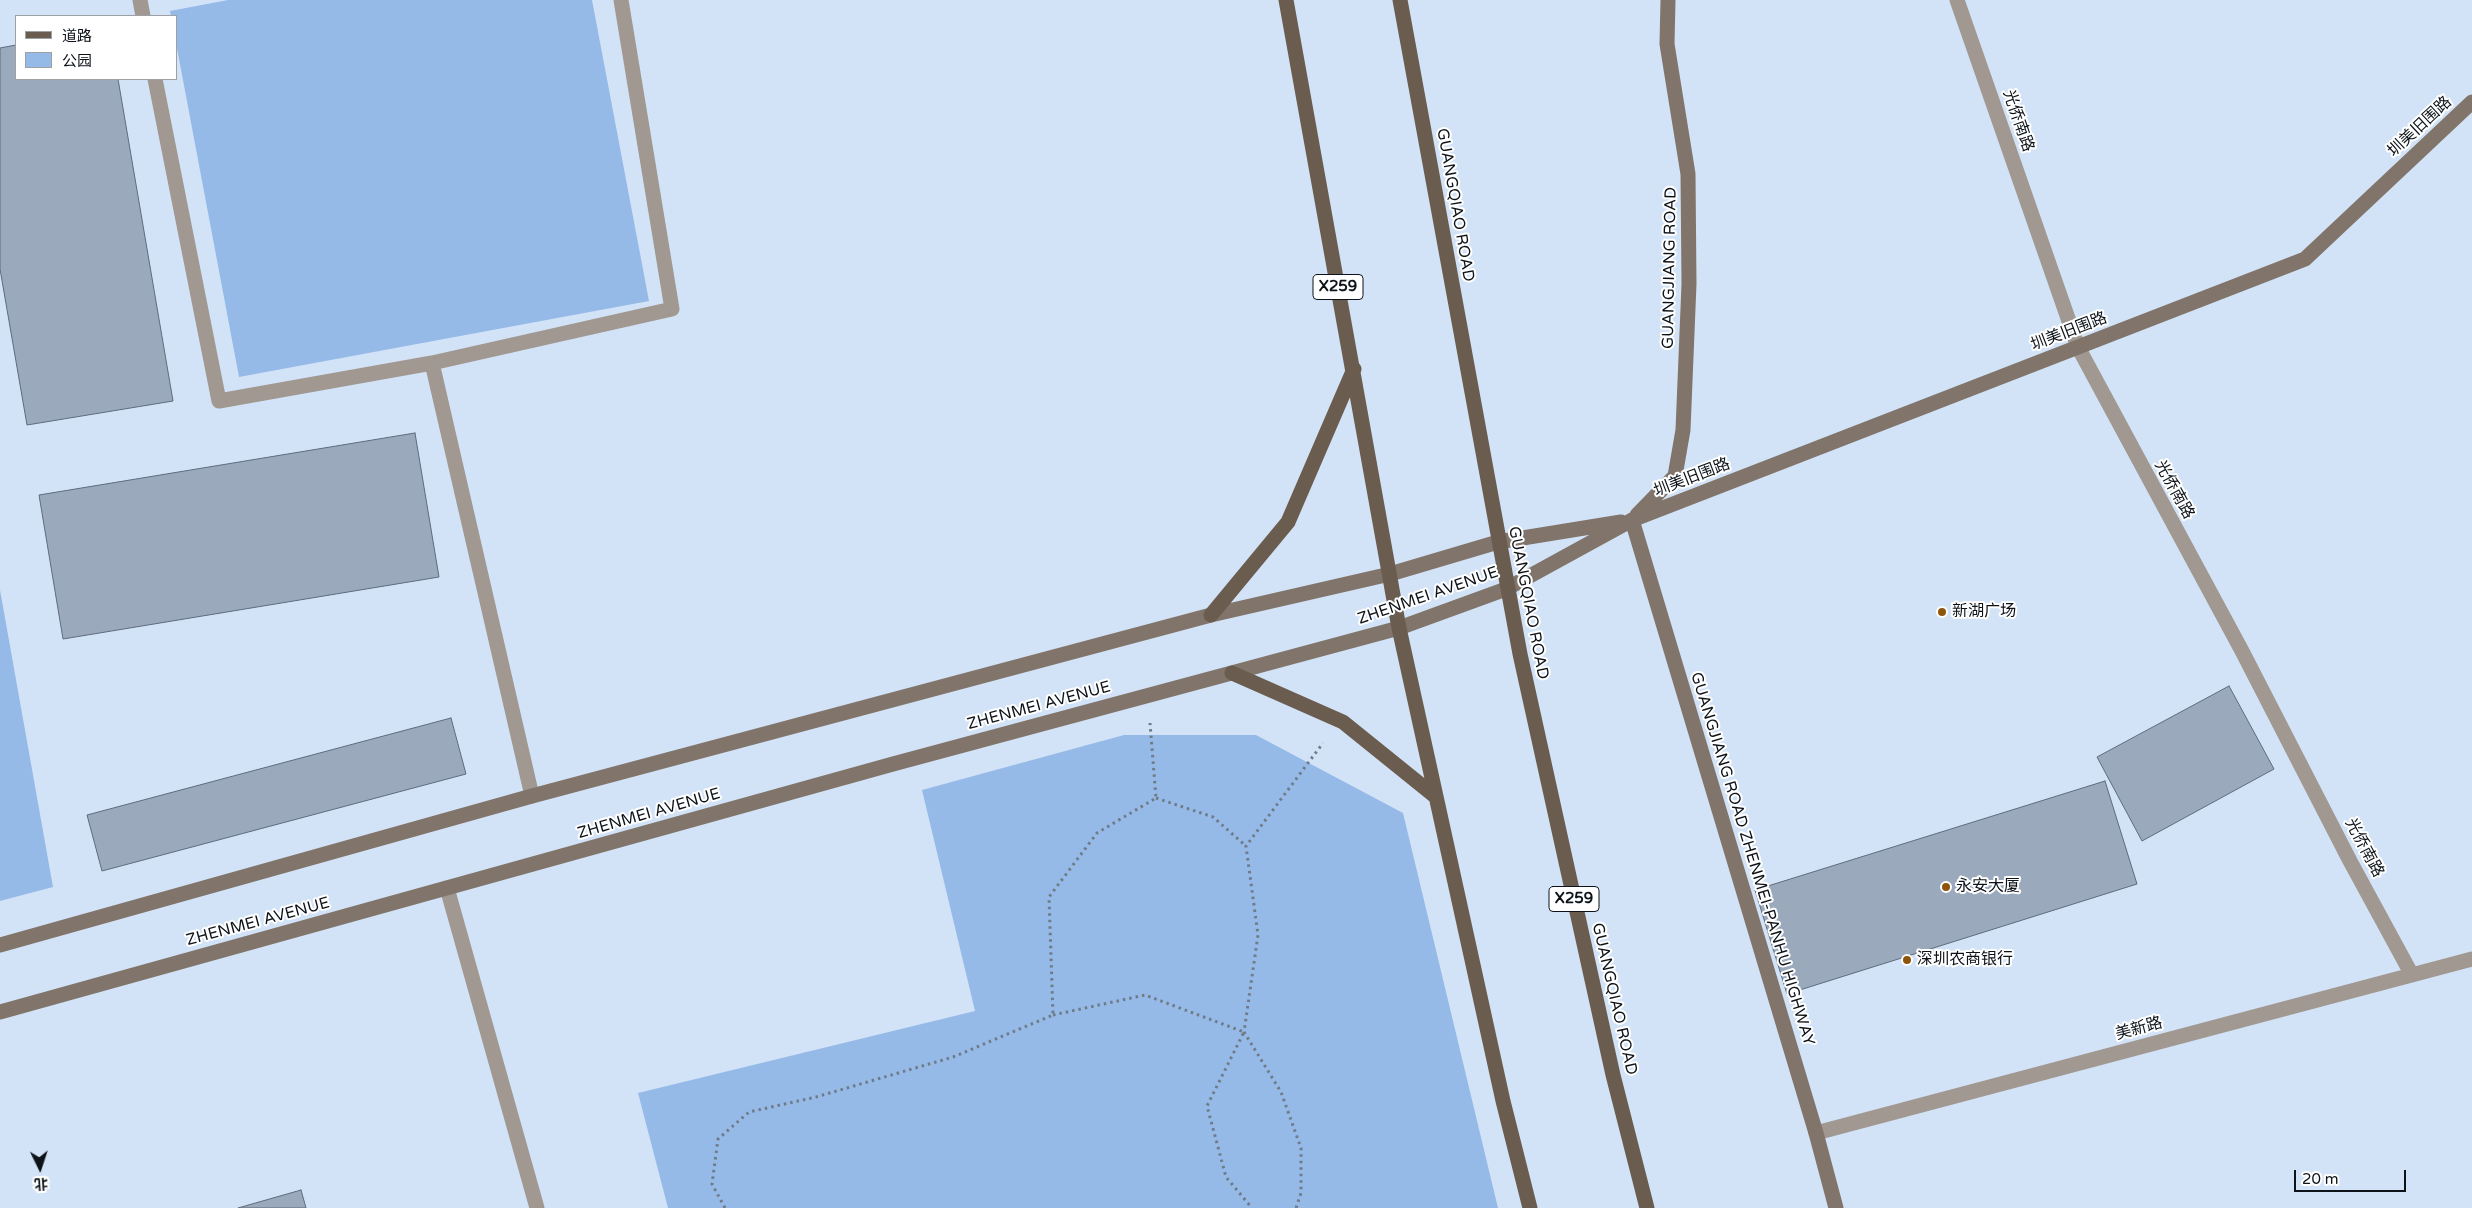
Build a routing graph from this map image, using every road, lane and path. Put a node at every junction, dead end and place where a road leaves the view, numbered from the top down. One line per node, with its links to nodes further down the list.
1 (140, 0): 7 (street)
2 (621, 0): 11 (street)
3 (1286, 0): 12 (main road, X259)
4 (1400, 0): 14 (main road, GUANGQIAO ROAD / X259)
5 (1668, 0): 13 (main road, GUANGJIANG ROAD)
6 (1957, 0): 10 (street, 光侨南路)
7 (143, 15)
8 (155, 80): 11 (street)
9 (2472, 102): 10 (main road, 圳美旧围路)
10 (2078, 347): 13 (main road, 圳美旧围路); 29 (street, 光侨南路)
11 (432, 363): 22 (street)
12 (1354, 369): 15 (main road, X259); 17 (main road)
13 (1632, 520): 14 (main road, ZHENMEI AVENUE); 16 (main road, ZHENMEI AVENUE); 33 (main road, GUANGJIANG ROAD ZHENMEI-PANHU HIGHWAY)
14 (1498, 542): 15 (main road, ZHENMEI AVENUE); 16 (main road, GUANGQIAO ROAD / X259)
15 (1390, 574): 17 (main road, ZHENMEI AVENUE); 18 (main road, X259)
16 (1506, 589): 18 (main road, ZHENMEI AVENUE); 39 (main road, GUANGQIAO ROAD / X259)
17 (1211, 615): 22 (main road, ZHENMEI AVENUE)
18 (1399, 628): 19 (main road, ZHENMEI AVENUE); 23 (main road, X259)
19 (1232, 673): 20 (main road, ZHENMEI AVENUE); 21 (main road)
20 (1148, 695): 24 (path); 26 (main road, ZHENMEI AVENUE)
21 (1339, 720): 23 (main road); 25 (path)
22 (532, 796): 27 (main road, ZHENMEI AVENUE)
23 (1436, 797): 38 (main road, X259)
24 (1156, 798): 25 (path); 31 (path)
25 (1246, 846): 32 (path)
26 (447, 888): 30 (main road, ZHENMEI AVENUE); 34 (street)
27 (0, 945)
28 (2472, 959): 29 (street, 美新路)
29 (2412, 975): 33 (street, 美新路)
30 (0, 1012)
31 (1053, 1015): 32 (path); 35 (path)
32 (1244, 1032): 36 (path); 37 (path)
33 (1816, 1133): 40 (main road, GUANGJIANG ROAD ZHENMEI-PANHU HIGHWAY)
34 (537, 1208)
35 (724, 1208)
36 (1252, 1208)
37 (1296, 1208)
38 (1530, 1208)
39 (1647, 1208)
40 (1836, 1208)

